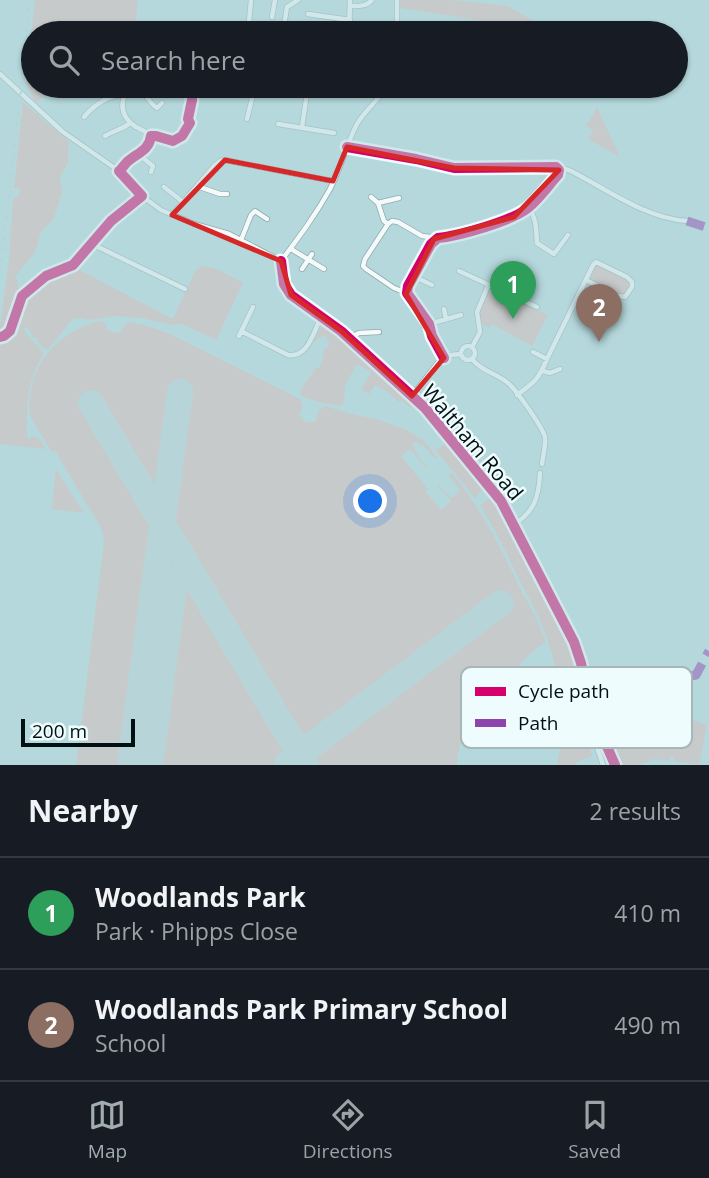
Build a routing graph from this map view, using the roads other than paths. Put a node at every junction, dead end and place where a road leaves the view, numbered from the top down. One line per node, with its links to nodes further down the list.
1 (251, 0): 11 (street)
2 (298, 0): 7 (street)
3 (372, 0): 6 (street)
4 (397, 0): 13 (street)
5 (275, 3): 7 (street); 9 (street)
6 (350, 3): 10 (street)
7 (287, 8): 12 (street)
8 (308, 14): 10 (street)
9 (272, 17)
10 (350, 20)
11 (249, 21)
12 (285, 21)
13 (397, 21)
14 (0, 74): 15 (street)
15 (21, 93)
16 (26, 98): 36 (street)
17 (108, 98): 24 (street)
18 (123, 98): 26 (street)
19 (148, 98): 23 (street)
20 (252, 98): 25 (street)
21 (306, 98): 29 (street)
22 (379, 98): 33 (street)
23 (162, 103)
24 (84, 117)
25 (247, 119)
26 (130, 123): 31 (street); 32 (street)
27 (190, 123): 32 (street)
28 (278, 124): 29 (street)
29 (302, 127): 30 (street)
30 (334, 133)
31 (105, 136)
32 (151, 136): 34 (street)
33 (347, 147): 35 (street); 38 (street)
34 (138, 154): 36 (street); 37 (street)
35 (557, 169): 47 (street); 50 (street)
36 (119, 171): 42 (street)
37 (150, 172)
38 (333, 181): 39 (street); 57 (street)
39 (197, 186): 41 (street); 45 (street)
40 (164, 187): 45 (street)
41 (227, 194)
42 (142, 195): 48 (street); 67 (street)
43 (371, 197): 46 (street)
44 (399, 198): 46 (street)
45 (183, 202): 48 (street)
46 (378, 203): 51 (street)
47 (528, 208): 52 (street); 54 (street)
48 (172, 215): 55 (street)
49 (267, 219): 55 (street)
50 (687, 221)
51 (388, 223): 53 (street); 68 (street)
52 (568, 235)
53 (428, 237): 54 (street); 56 (street)
54 (438, 238): 56 (street)
55 (241, 240): 59 (street)
56 (431, 244): 63 (street)
57 (291, 248): 58 (street); 59 (street)
58 (310, 257): 60 (street); 61 (street)
59 (281, 261): 73 (street, Waltham Road)
60 (302, 269)
61 (324, 269)
62 (463, 271): 66 (street)
63 (413, 276): 65 (street); 68 (street)
64 (586, 280): 64 (street); 84 (street)
65 (432, 285)
66 (488, 286): 69 (street); 79 (street)
67 (185, 289)
68 (407, 293): 75 (street)
69 (535, 298)
70 (253, 307): 73 (street)
71 (444, 309): 74 (street)
72 (461, 315): 74 (street)
73 (322, 316): 78 (street, Waltham Road)
74 (447, 319): 75 (street); 76 (street)
75 (429, 324): 82 (street)
76 (450, 328)
77 (379, 332): 78 (street)
78 (349, 338): 88 (street, Waltham Road)
79 (472, 347): 81 (street); 83 (street)
80 (533, 352): 84 (street)
81 (461, 354): 82 (street); 83 (street)
82 (444, 358): 88 (street)
83 (472, 359): 87 (street)
84 (547, 359): 86 (street)
85 (559, 369): 86 (street)
86 (543, 370): 87 (street)
87 (517, 395): 89 (street)
88 (412, 396): 91 (street, Waltham Road)
89 (542, 464)
90 (540, 473): 91 (street)
91 (514, 524): 92 (street, Waltham Road)
92 (582, 667)
93 (597, 748): 95 (street)
94 (608, 748): 96 (street, Waltham Road)
95 (603, 765)
96 (615, 765)

